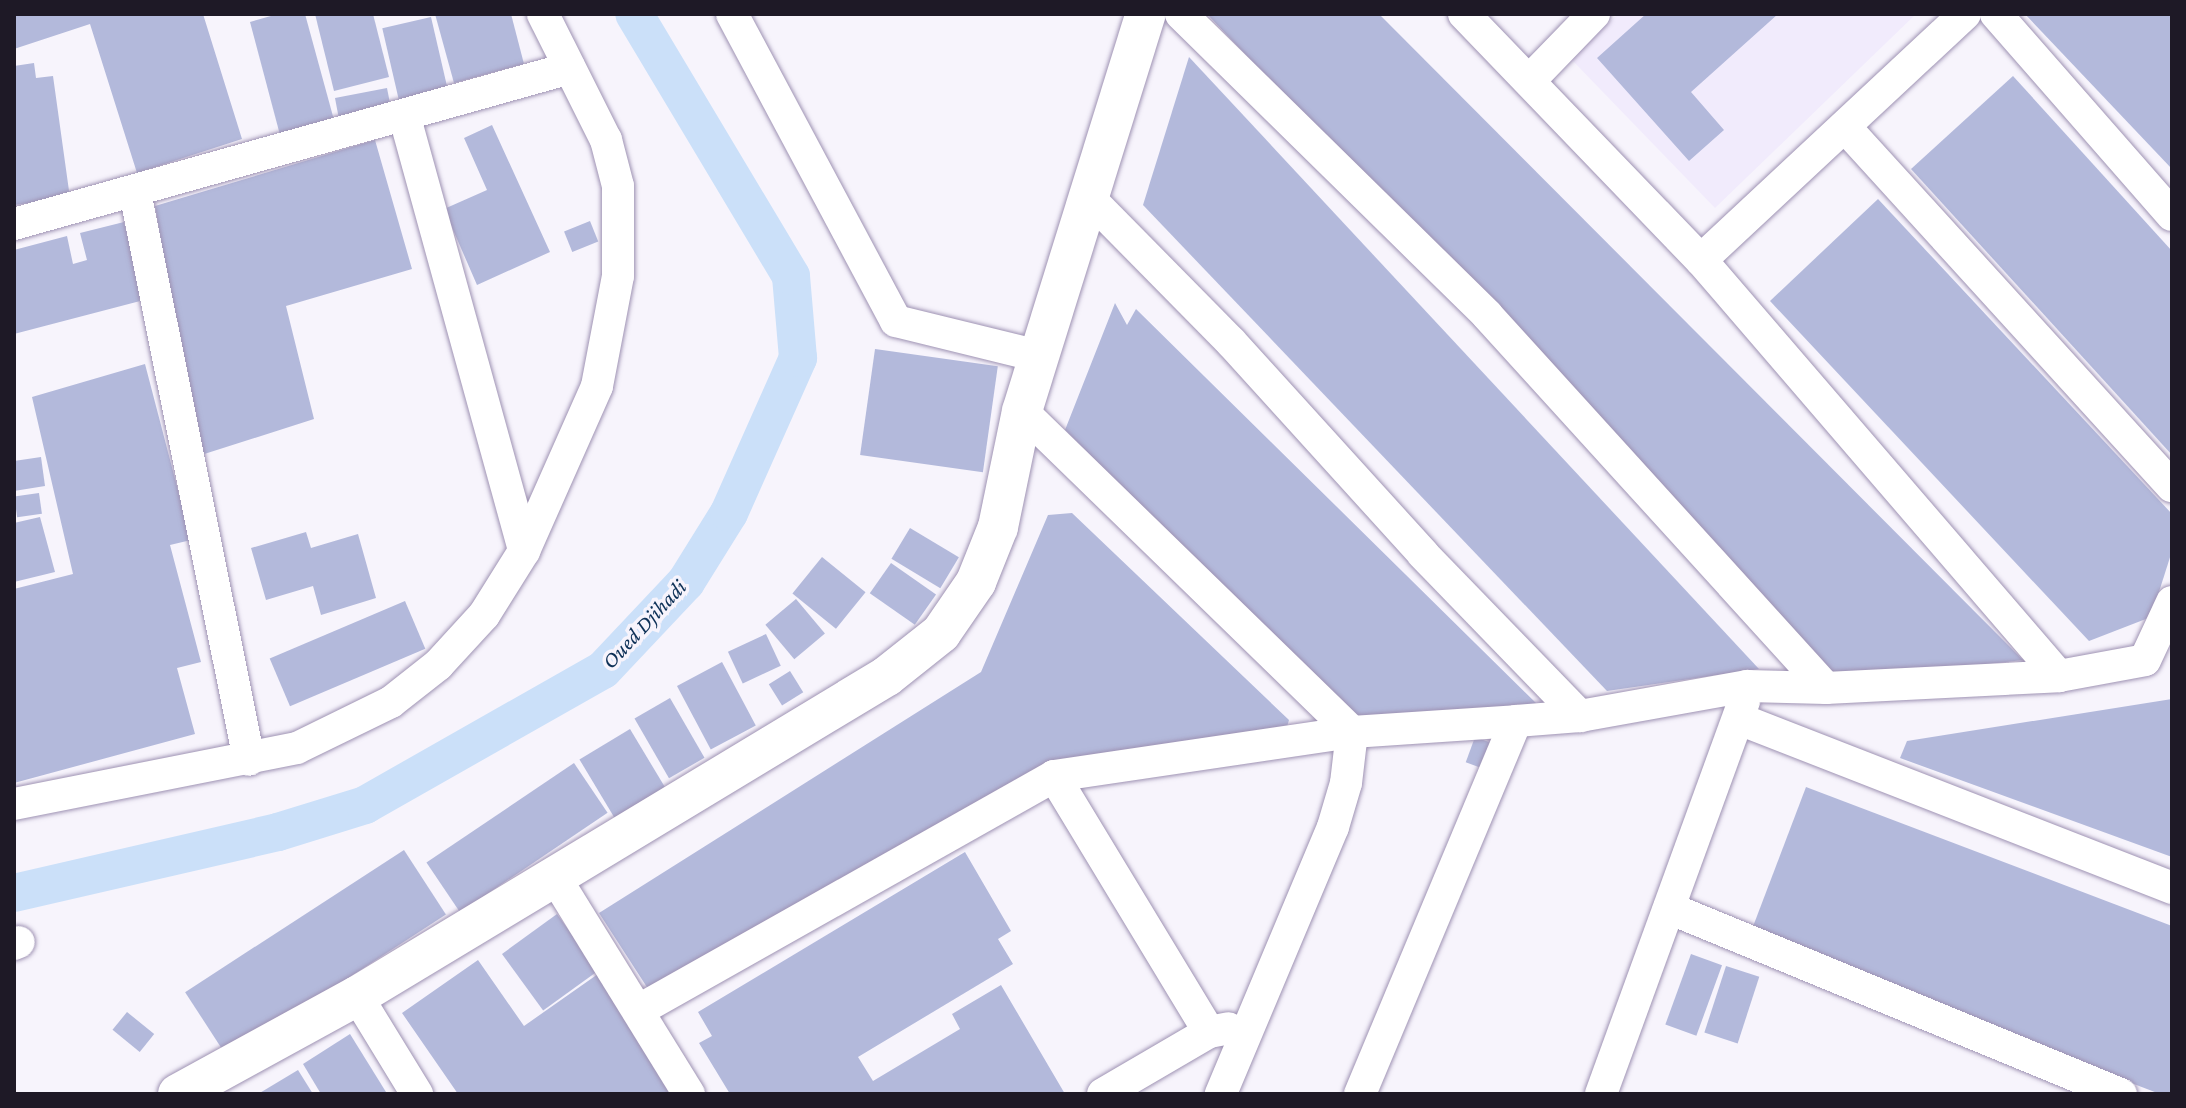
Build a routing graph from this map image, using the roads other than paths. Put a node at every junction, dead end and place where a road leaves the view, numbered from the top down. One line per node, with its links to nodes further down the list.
1 (543, 14): 9 (street)
2 (732, 14): 18 (street)
3 (1146, 14): 14 (street)
4 (1181, 14): 26 (street)
5 (1464, 14): 10 (street)
6 (1594, 14): 10 (street)
7 (1965, 14): 12 (street)
8 (1996, 14): 15 (street)
9 (570, 68): 11 (street); 21 (street)
10 (1530, 80): 17 (street)
11 (405, 118): 13 (street); 21 (street)
12 (1845, 127): 17 (street); 20 (street)
13 (135, 192): 16 (street); 31 (street)
14 (1089, 198): 18 (street); 27 (street)
15 (2172, 215)
16 (14, 224)
17 (1701, 260): 24 (street)
18 (1039, 356): 19 (street)
19 (1022, 411): 30 (street); 34 (street)
20 (2172, 486)
21 (524, 551): 31 (street)
22 (2172, 602): 23 (street)
23 (2158, 665): 24 (street)
24 (2059, 676): 26 (street)
25 (1747, 686): 26 (street); 27 (street); 28 (street)
26 (1826, 688)
27 (1580, 716): 29 (street)
28 (1739, 719): 35 (street); 36 (street)
29 (1516, 721): 30 (street); 46 (street)
30 (1352, 732): 32 (street); 39 (street)
31 (249, 760): 33 (street)
32 (1054, 776): 38 (street); 40 (street)
33 (14, 804)
34 (553, 874): 37 (street); 38 (street)
35 (2172, 888)
36 (1669, 908): 47 (street); 48 (street)
37 (357, 996): 41 (street); 42 (street)
38 (641, 1009): 43 (street)
39 (1248, 1024): 40 (street); 45 (street)
40 (1209, 1032): 44 (street)
41 (182, 1093)
42 (417, 1094)
43 (689, 1094)
44 (1103, 1094)
45 (1221, 1094)
46 (1360, 1094)
47 (1601, 1094)
48 (2121, 1094)

